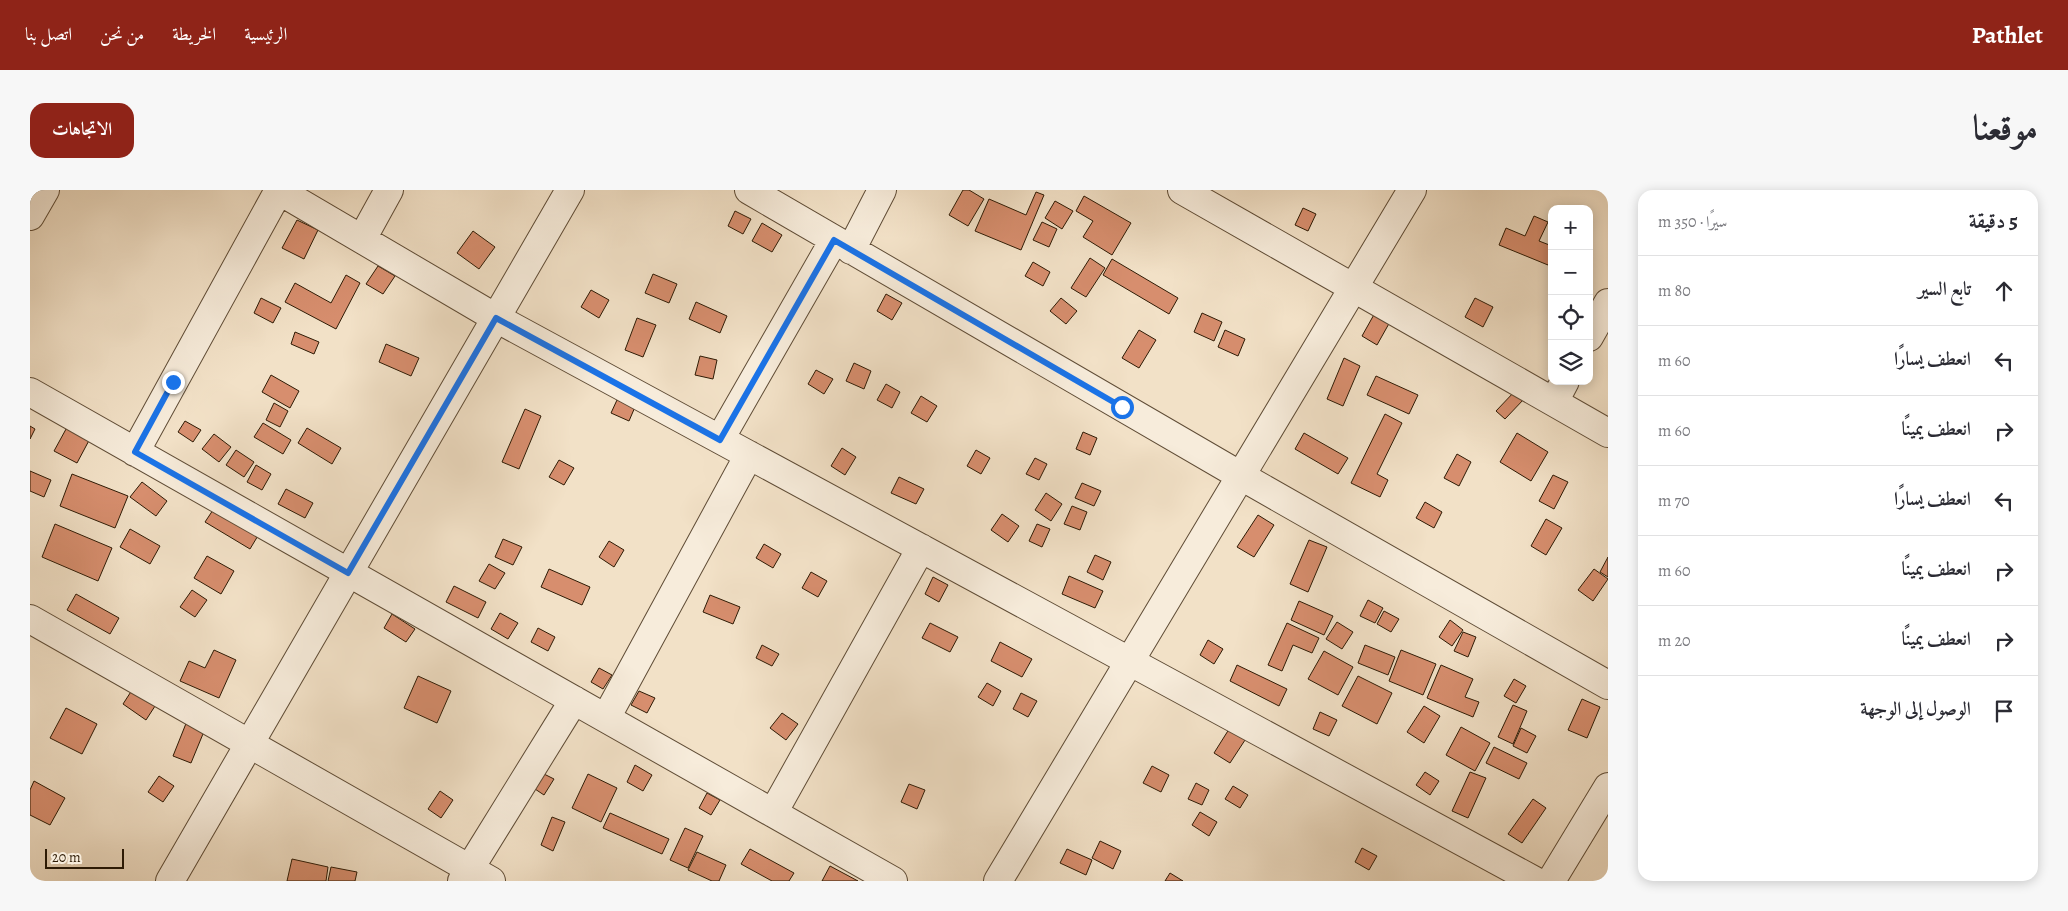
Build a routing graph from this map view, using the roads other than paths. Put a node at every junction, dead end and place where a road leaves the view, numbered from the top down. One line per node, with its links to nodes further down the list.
1 (45, 190): 9 (street)
2 (278, 190): 10 (street); 20 (street)
3 (389, 190): 10 (street)
4 (570, 190): 14 (street)
5 (749, 190): 11 (street)
6 (882, 190): 11 (street)
7 (1182, 190): 12 (street)
8 (1412, 190): 12 (street)
9 (30, 216)
10 (362, 239): 14 (street)
11 (843, 245): 19 (street); 22 (street)
12 (1353, 288): 17 (street); 22 (street)
13 (1608, 303): 15 (street)
14 (496, 318): 19 (street); 24 (street)
15 (1593, 330)
16 (30, 392): 20 (street)
17 (1559, 392): 18 (street)
18 (1608, 433)
19 (720, 440): 21 (street)
20 (135, 452): 24 (street)
21 (749, 455): 23 (street); 29 (street)
22 (1240, 476): 26 (street); 27 (street)
23 (921, 548): 26 (street); 32 (street)
24 (348, 573): 28 (street); 30 (street)
25 (30, 619): 30 (street)
26 (1130, 661): 36 (street); 37 (street)
27 (1608, 685)
28 (574, 700): 29 (street); 33 (street)
29 (606, 718): 32 (street)
30 (249, 745): 33 (street); 34 (street)
31 (1608, 788): 38 (street)
32 (774, 813): 35 (street)
33 (474, 877)
34 (170, 881)
35 (893, 881)
36 (998, 881)
37 (1535, 881)
38 (1551, 881)

